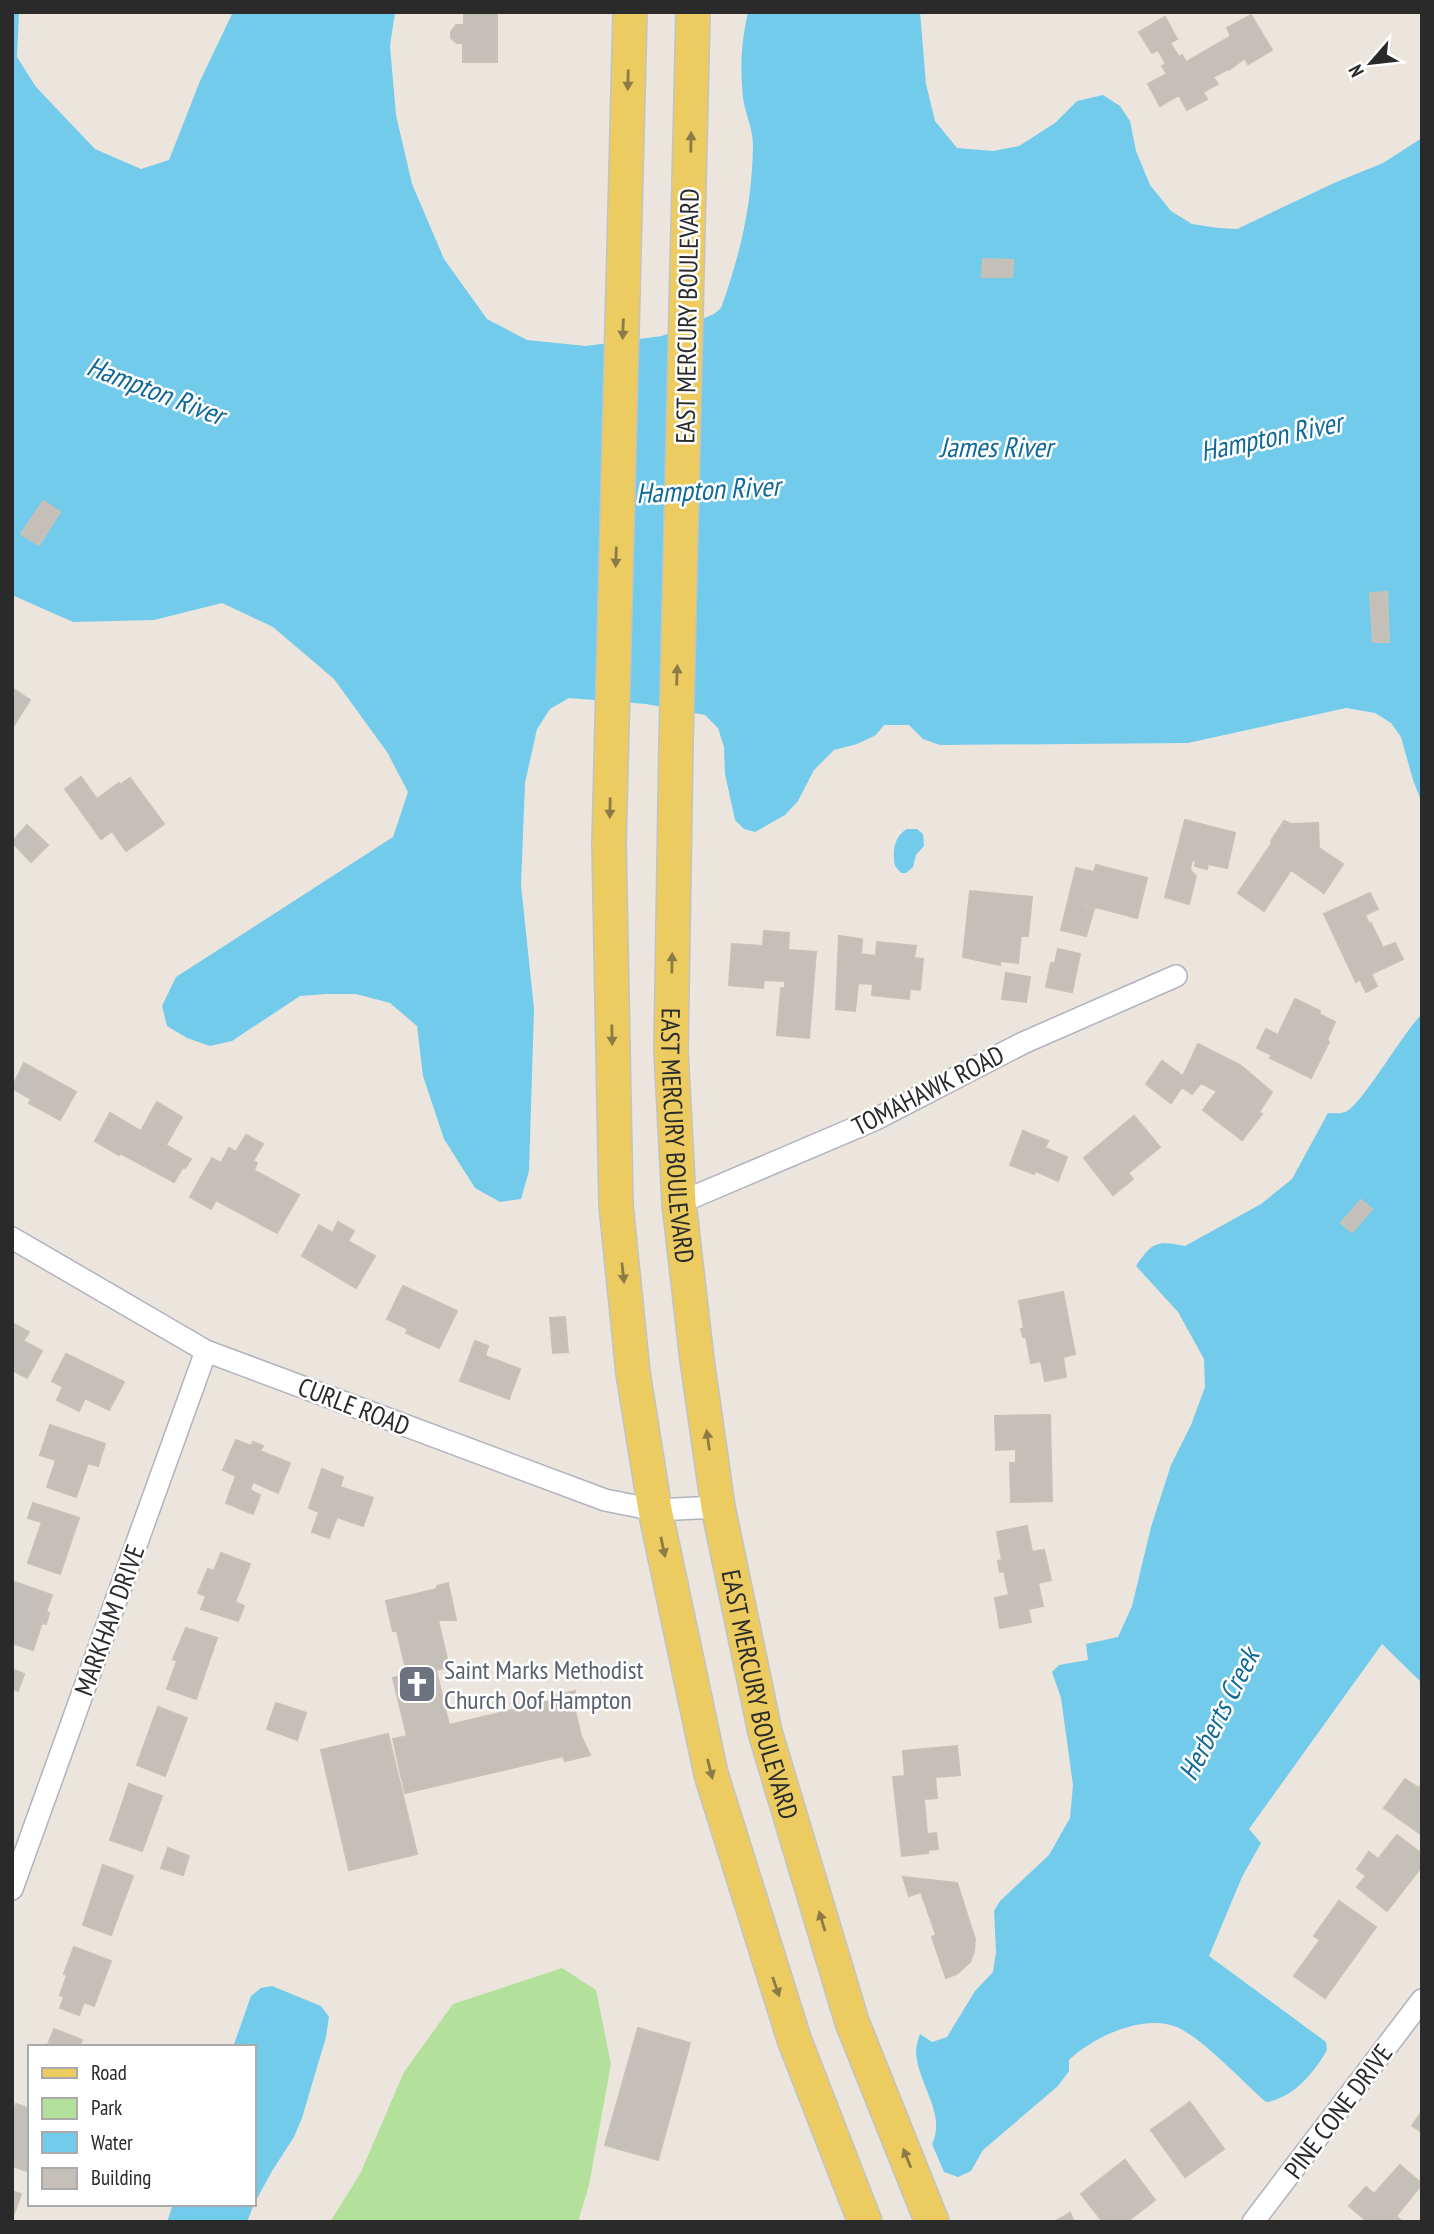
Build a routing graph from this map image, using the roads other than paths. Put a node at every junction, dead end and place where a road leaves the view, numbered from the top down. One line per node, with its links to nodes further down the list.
1 (630, 12): 8 (main road, one-way to 8)
2 (693, 12): 4 (main road, EAST MERCURY BOULEVARD, one-way to 2)
3 (1176, 976): 4 (street, TOMAHAWK ROAD)
4 (679, 1203): 7 (main road, EAST MERCURY BOULEVARD, one-way to 4)
5 (12, 1238): 6 (street, CURLE ROAD)
6 (206, 1351): 8 (street, CURLE ROAD); 9 (street, MARKHAM DRIVE)
7 (718, 1507): 8 (street, CURLE ROAD); 12 (main road, EAST MERCURY BOULEVARD, one-way to 7)
8 (655, 1510): 11 (main road, one-way to 11)
9 (12, 1889)
10 (1422, 2000): 13 (street, PINE CONE DRIVE)
11 (865, 2222)
12 (932, 2222)
13 (1253, 2222)

